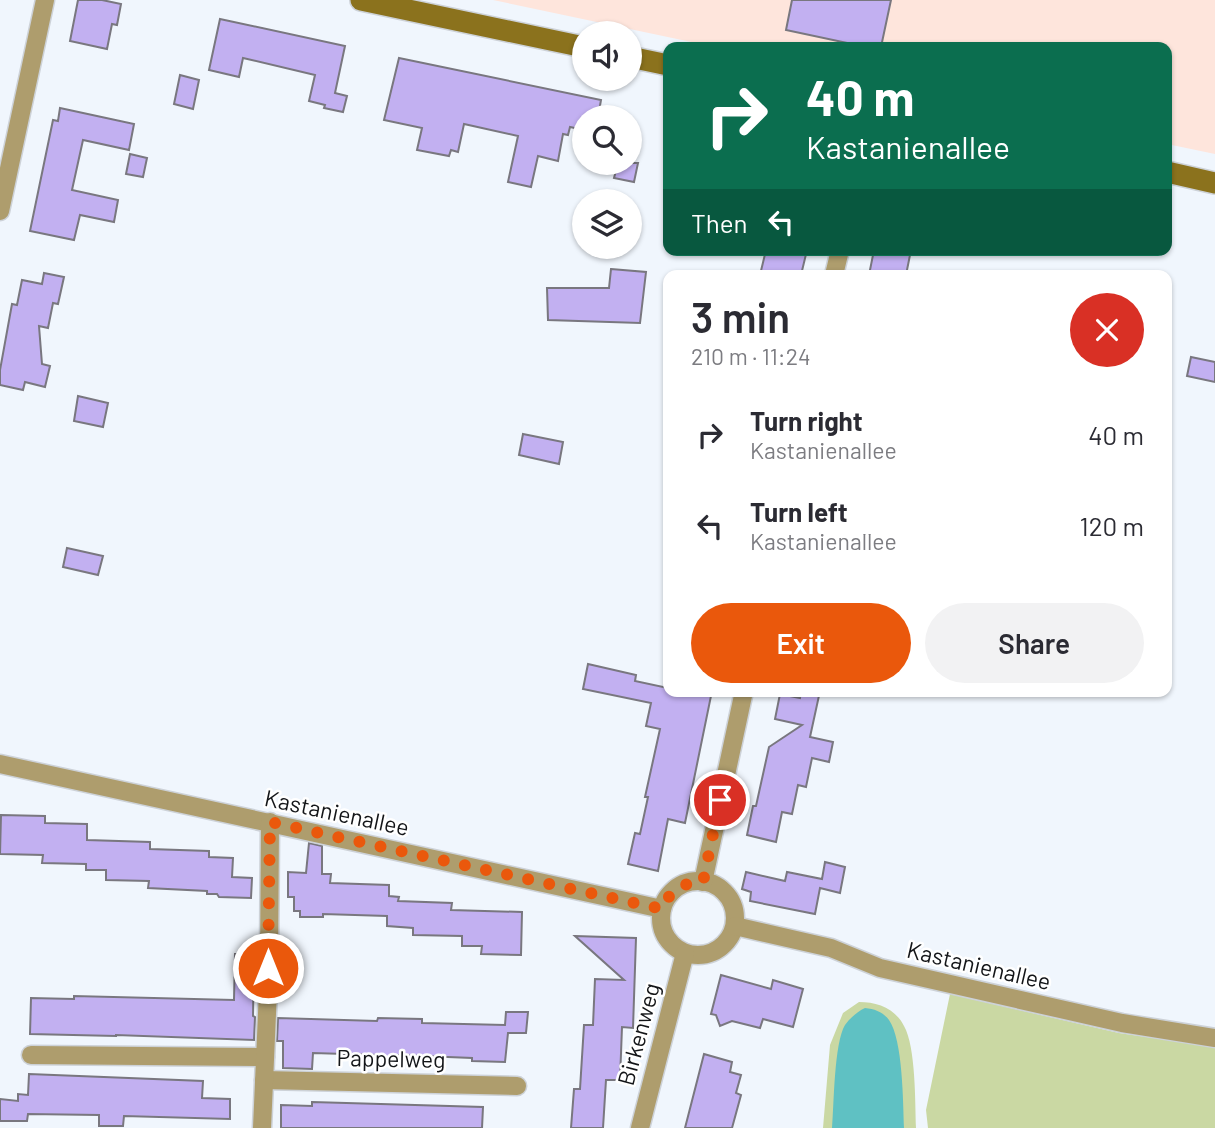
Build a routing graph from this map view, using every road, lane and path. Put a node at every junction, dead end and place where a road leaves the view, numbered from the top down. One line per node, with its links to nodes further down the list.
1 (46, 0): 8 (street)
2 (361, 0): 3 (street)
3 (572, 44)
4 (642, 60): 5 (street)
5 (663, 64)
6 (1172, 173): 7 (street)
7 (1215, 183)
8 (0, 211)
9 (743, 697): 12 (street)
10 (0, 764): 11 (street, Kastanienallee)
11 (270, 822): 13 (street, Kastanienallee); 18 (street)
12 (703, 882): 13 (street); 14 (street)
13 (662, 909): 15 (street)
14 (735, 926): 15 (street); 16 (street, Kastanienallee)
15 (685, 953): 22 (street, Birkenweg)
16 (1215, 1038)
17 (31, 1055): 18 (street)
18 (265, 1057): 19 (street)
19 (264, 1080): 20 (street, Pappelweg); 21 (street)
20 (517, 1086)
21 (262, 1128)
22 (639, 1128)

